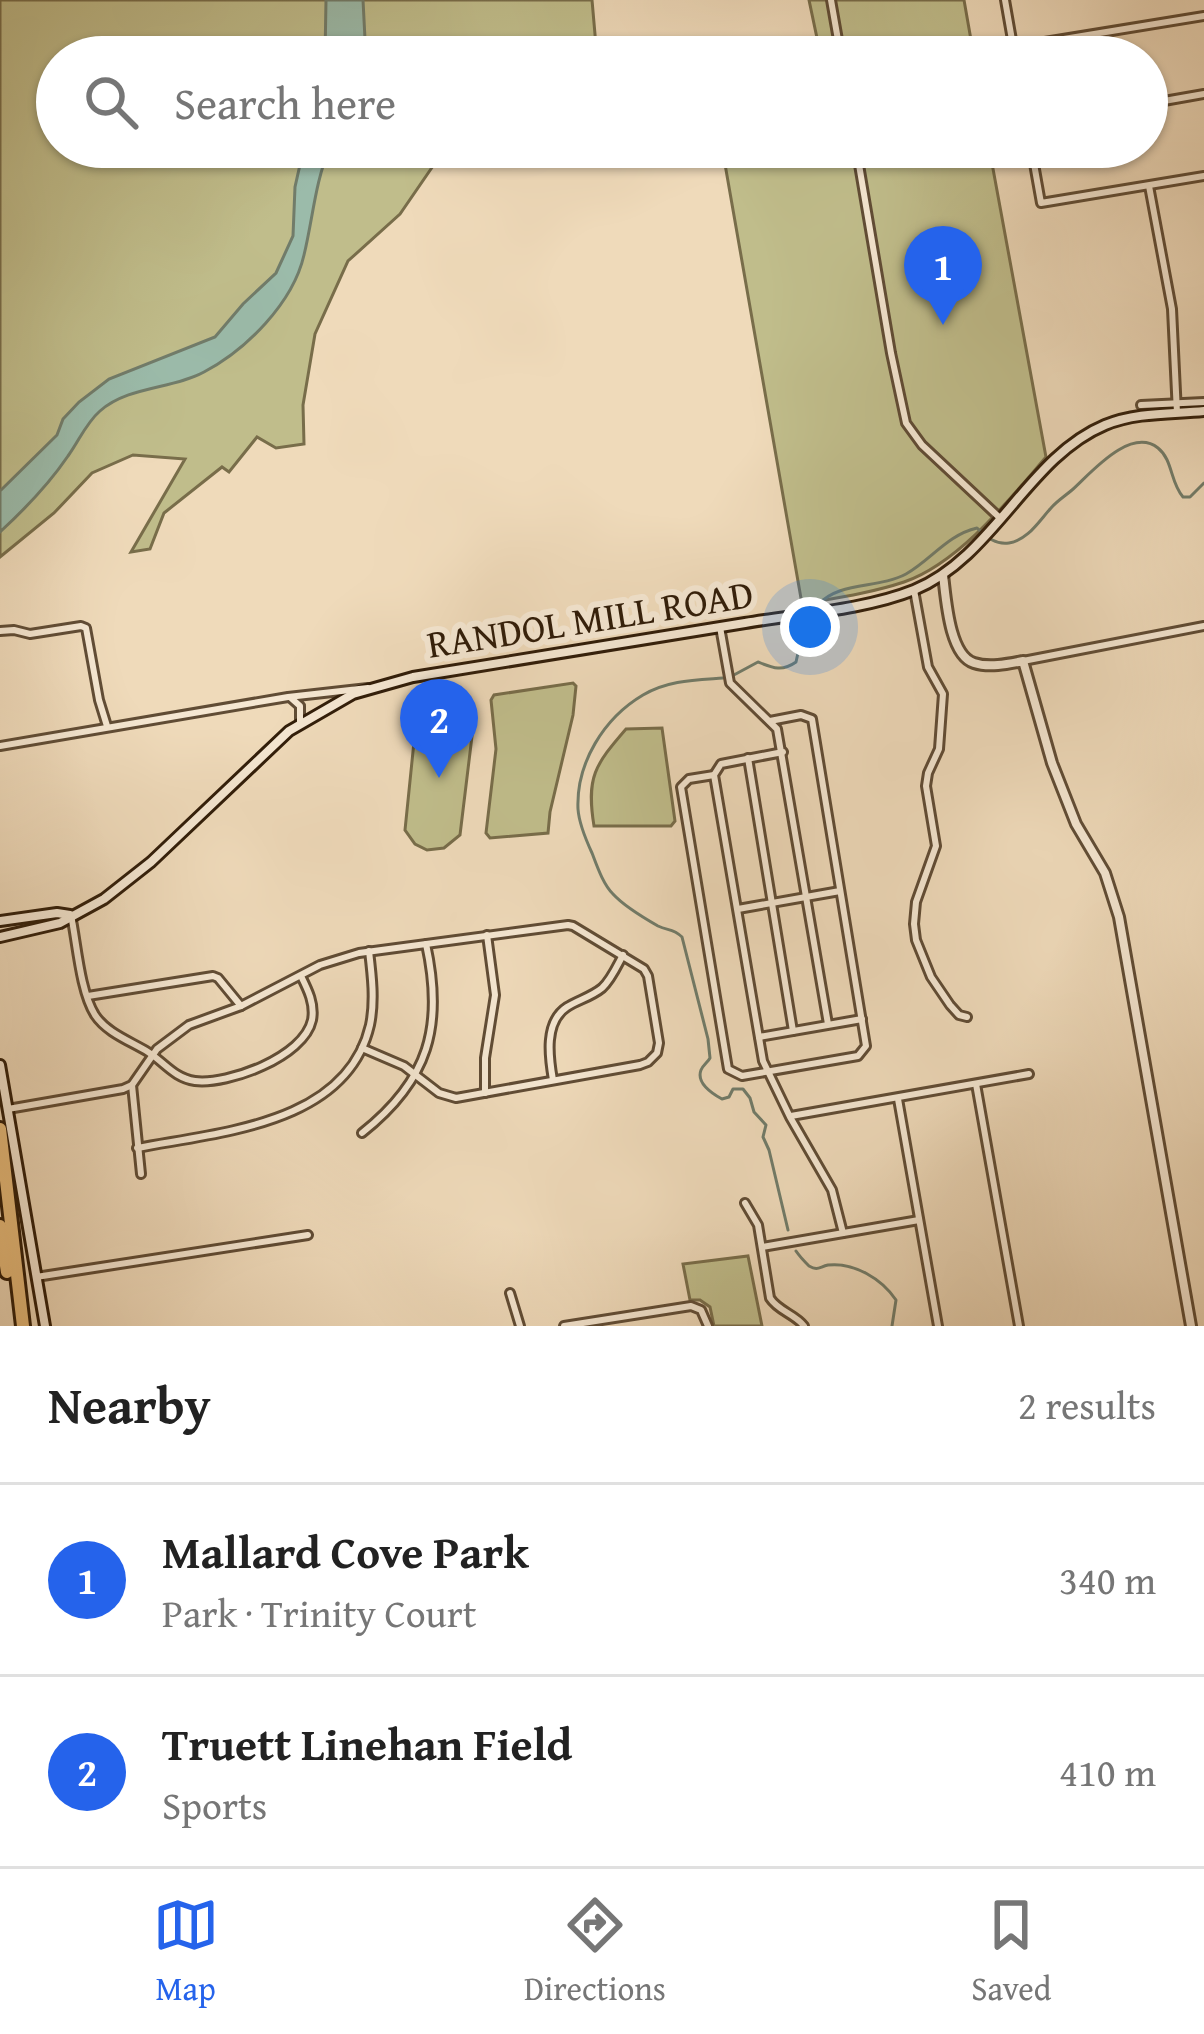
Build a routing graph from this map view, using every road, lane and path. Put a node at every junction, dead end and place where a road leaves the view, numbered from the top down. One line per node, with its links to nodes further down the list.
1 (831, 0): 4 (street)
2 (1005, 0): 5 (street)
3 (1204, 16): 6 (street)
4 (837, 36)
5 (1011, 36)
6 (1081, 36)
7 (1204, 94): 8 (street)
8 (1168, 100)
9 (860, 168): 17 (street)
10 (1035, 168): 12 (street)
11 (1204, 176): 12 (street)
12 (1149, 186): 15 (street)
13 (1204, 402): 15 (street, RANDOL MILL ROAD)
14 (1141, 405): 15 (street, RANDOL MILL ROAD)
15 (1176, 408): 16 (main road, RANDOL MILL ROAD); 17 (main road, RANDOL MILL ROAD)
16 (1204, 412)
17 (1001, 519): 18 (main road, RANDOL MILL ROAD)
18 (943, 575): 19 (main road, RANDOL MILL ROAD); 23 (main road)
19 (914, 590): 21 (main road, RANDOL MILL ROAD); 47 (street)
20 (1204, 626): 23 (street)
21 (720, 627): 24 (main road, RANDOL MILL ROAD); 26 (street)
22 (0, 632): 28 (street)
23 (1023, 661): 85 (main road)
24 (371, 688): 25 (street); 27 (main road, RANDOL MILL ROAD)
25 (288, 697): 27 (street); 28 (street)
26 (770, 721): 30 (street); 33 (street)
27 (300, 724): 37 (main road, RANDOL MILL ROAD)
28 (107, 726): 29 (street)
29 (0, 746)
30 (783, 752): 31 (street); 34 (street)
31 (748, 758): 32 (street); 35 (street)
32 (714, 775): 36 (street); 55 (street)
33 (840, 891): 34 (street); 48 (street)
34 (807, 897): 35 (street); 49 (street)
35 (771, 903): 36 (street); 50 (street)
36 (738, 909): 51 (street)
37 (71, 915): 38 (main road, RANDOL MILL ROAD); 40 (main road, RANDOL MILL ROAD); 45 (street)
38 (0, 921)
39 (488, 934): 41 (street); 43 (street); 61 (street)
40 (0, 937)
41 (426, 944): 42 (street); 57 (street)
42 (369, 951): 44 (street); 52 (street)
43 (623, 956): 58 (street); 58 (street)
44 (301, 976): 46 (street); 53 (street)
45 (88, 996): 46 (street); 53 (street)
46 (241, 1006): 53 (street)
47 (967, 1018)
48 (862, 1019): 49 (street); 55 (street)
49 (829, 1024): 50 (street)
50 (793, 1030): 51 (street)
51 (759, 1037): 55 (street)
52 (362, 1048): 57 (street); 67 (street)
53 (152, 1054): 60 (street)
54 (0, 1065): 63 (main road)
55 (768, 1071): 64 (street)
56 (1029, 1074): 59 (street)
57 (416, 1075): 61 (street); 66 (street)
58 (553, 1080): 61 (street)
59 (976, 1084): 62 (street); 84 (street)
60 (132, 1085): 63 (street); 67 (street)
61 (485, 1094)
62 (898, 1098): 64 (street); 70 (street)
63 (8, 1109): 75 (main road)
64 (790, 1117): 72 (street)
65 (0, 1129): 77 (highway)
66 (362, 1133)
67 (137, 1148): 68 (street)
68 (141, 1174)
69 (746, 1203): 74 (street)
70 (920, 1220): 72 (street); 83 (street)
71 (0, 1226): 77 (highway)
72 (843, 1233): 74 (street)
73 (308, 1234): 75 (street)
74 (762, 1247): 82 (street)
75 (36, 1277): 78 (main road)
76 (509, 1293): 79 (street)
77 (20, 1326)
78 (45, 1326)
79 (520, 1326)
80 (565, 1326): 81 (street)
81 (708, 1326)
82 (804, 1326)
83 (938, 1326)
84 (1019, 1326)
85 (1191, 1326)

